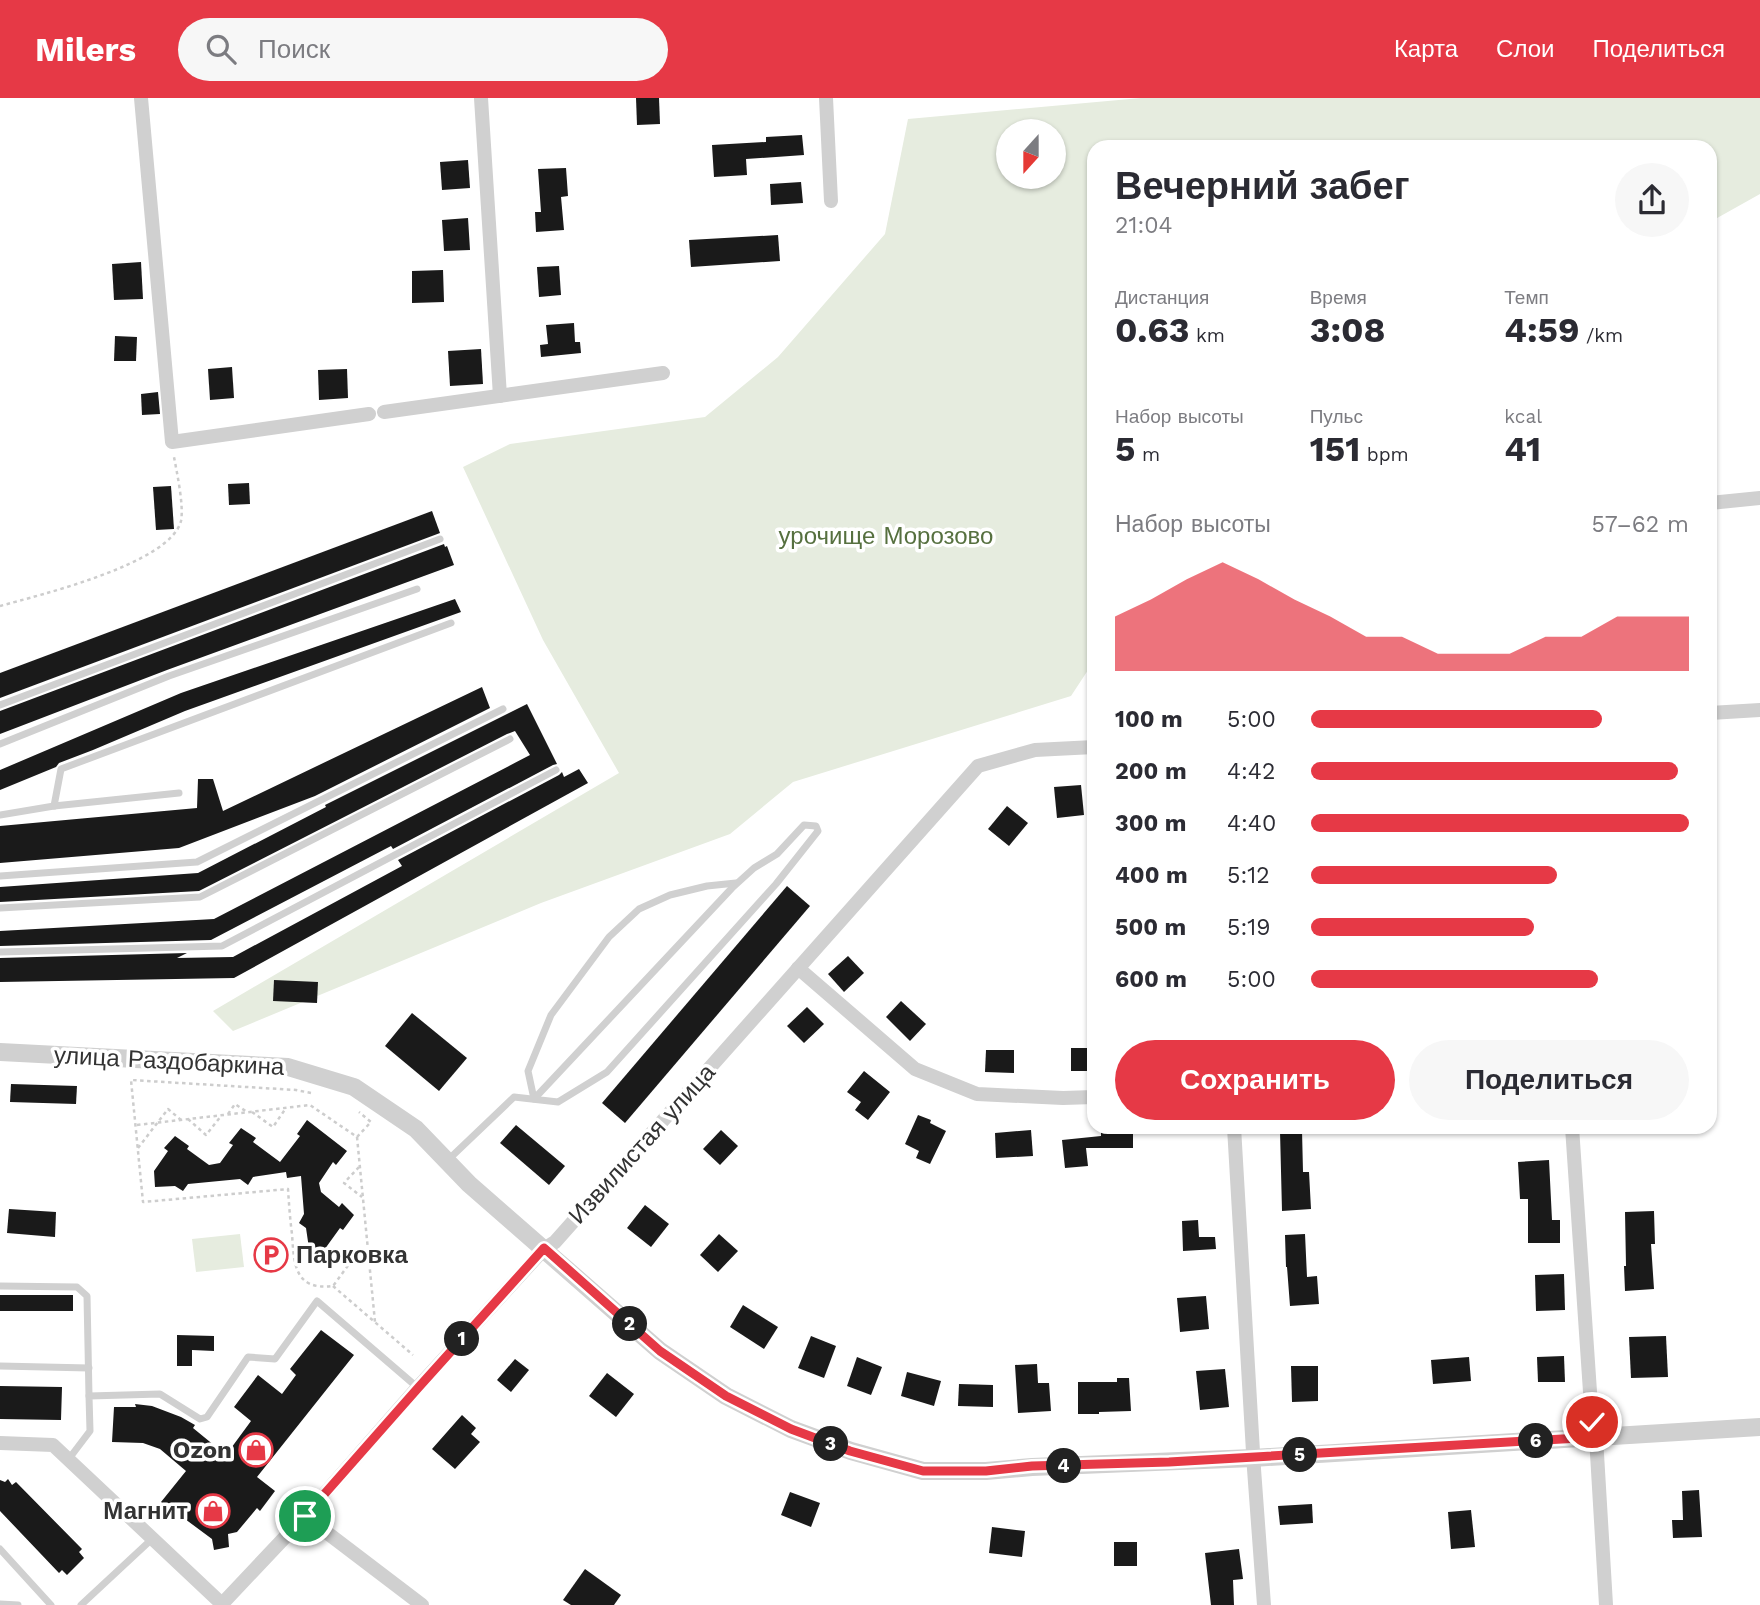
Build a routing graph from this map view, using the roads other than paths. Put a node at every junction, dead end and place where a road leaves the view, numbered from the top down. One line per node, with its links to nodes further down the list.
1 (141, 98): 8 (street)
2 (481, 98): 6 (street)
3 (826, 98): 4 (street)
4 (831, 201)
5 (663, 373): 6 (street)
6 (500, 396): 7 (street)
7 (384, 412)
8 (369, 414)
9 (1760, 498): 10 (street)
10 (1717, 502)
11 (440, 539): 14 (lane)
12 (417, 589): 19 (lane)
13 (451, 623): 23 (lane)
14 (0, 705)
15 (503, 709): 25 (lane)
16 (1760, 710): 17 (street)
17 (1717, 713)
18 (510, 739): 27 (lane)
19 (0, 744)
20 (1087, 747): 29 (street, Извилистая улица)
21 (556, 770): 28 (lane)
22 (179, 793): 23 (lane)
23 (54, 806): 24 (lane)
24 (0, 815)
25 (0, 876)
26 (737, 883): 32 (lane); 32 (lane); 32 (lane)
27 (0, 908)
28 (0, 952)
29 (798, 968): 31 (street); 36 (street, Извилистая улица)
30 (0, 1052): 35 (street, улица Раздобаркина)
31 (1087, 1097)
32 (534, 1099): 35 (lane)
33 (1234, 1134): 45 (street)
34 (1572, 1134): 43 (street)
35 (447, 1161): 36 (street, улица Раздобаркина)
36 (544, 1248): 40 (street, Извилистая улица); 45 (street, улица Раздобаркина)
37 (0, 1286): 39 (lane)
38 (0, 1366): 39 (lane)
39 (89, 1368): 41 (lane)
40 (418, 1388): 41 (lane); 47 (street, Извилистая улица)
41 (89, 1396): 46 (lane)
42 (1760, 1427): 43 (street, улица Раздобаркина)
43 (1596, 1437): 45 (street, улица Раздобаркина); 57 (street)
44 (0, 1443): 46 (street)
45 (1253, 1458): 56 (street)
46 (68, 1460): 48 (street)
47 (305, 1516): 50 (street, Извилистая улица); 55 (street)
48 (152, 1539): 50 (street); 54 (lane)
49 (0, 1549): 53 (lane)
50 (223, 1603)
51 (0, 1604): 52 (lane)
52 (18, 1605)
53 (51, 1605)
54 (81, 1605)
55 (422, 1605)
56 (1264, 1605)
57 (1606, 1605)

